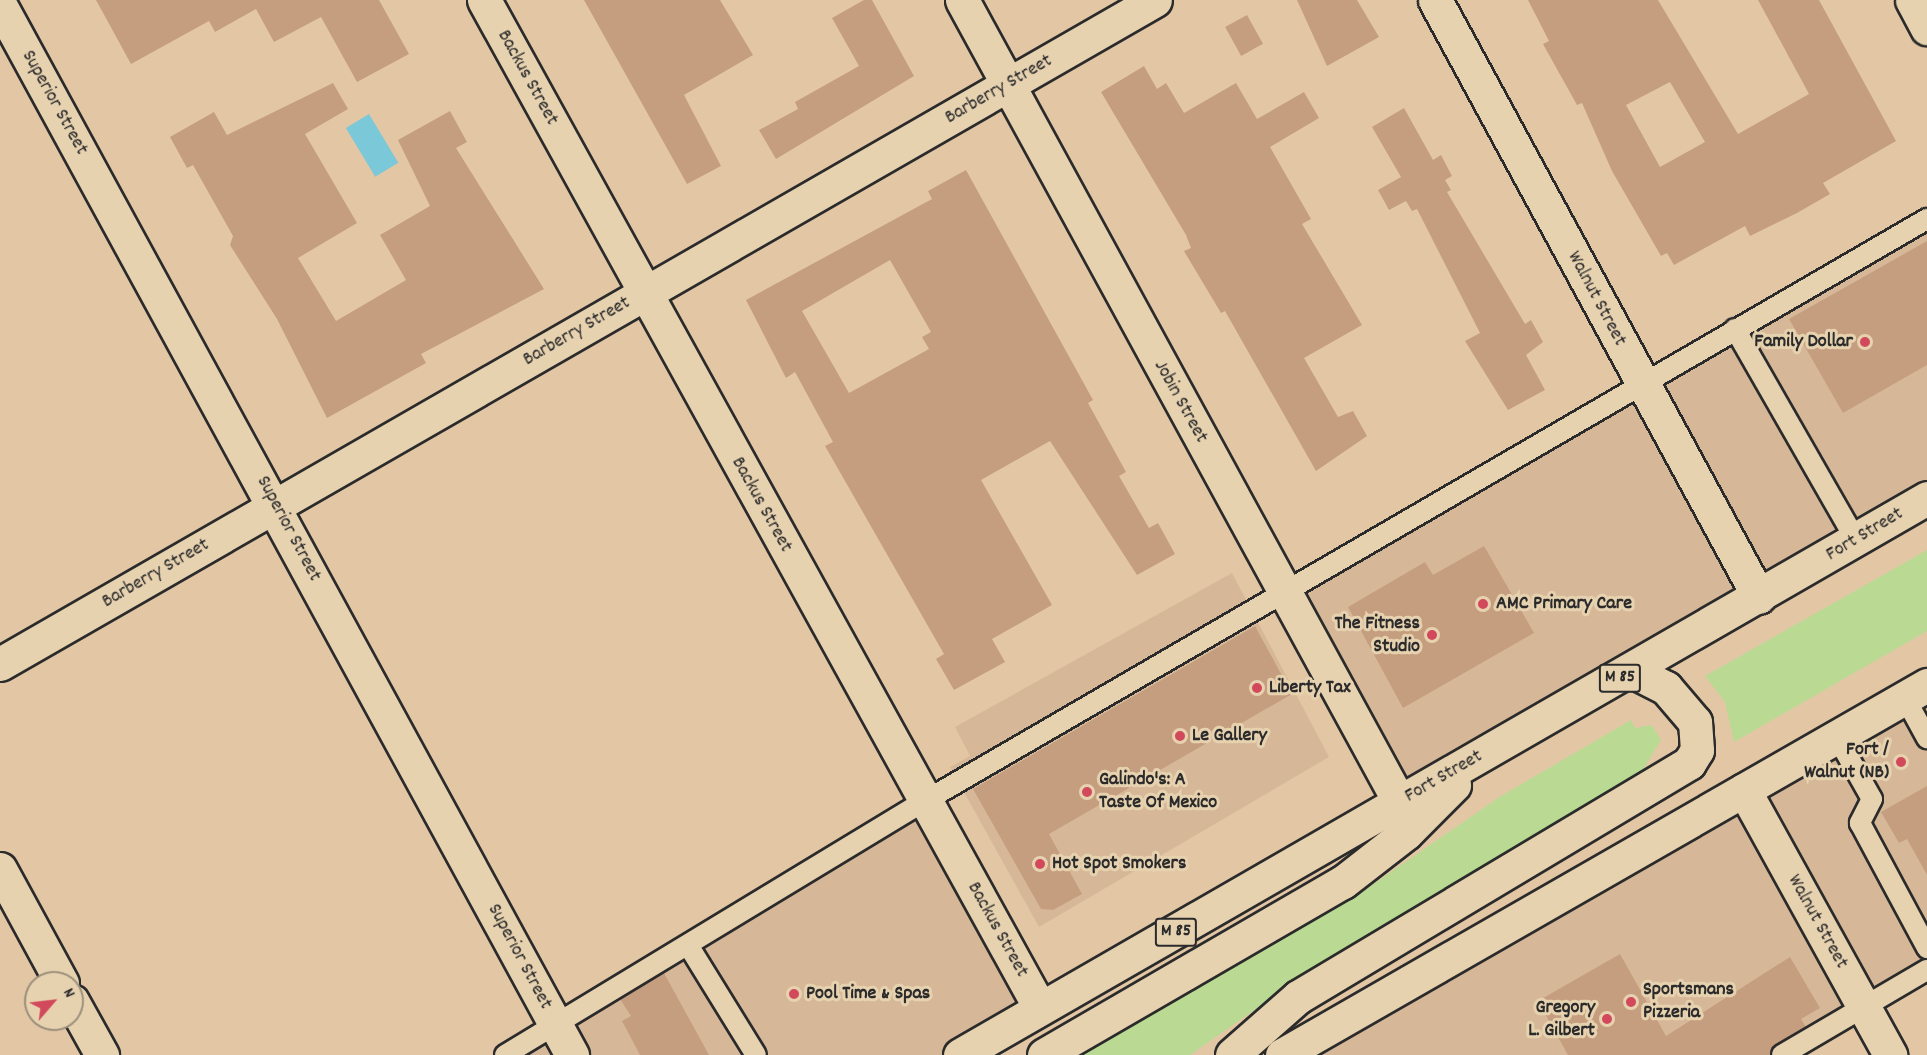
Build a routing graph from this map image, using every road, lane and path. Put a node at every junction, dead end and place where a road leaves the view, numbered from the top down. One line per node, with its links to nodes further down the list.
1 (484, 0): 10 (street, Backus Street)
2 (962, 0): 8 (street, Jobin Street)
3 (1155, 0): 8 (street, Barberry Street)
4 (1435, 0): 12 (street, Walnut Street)
5 (1912, 0): 7 (street)
6 (0, 5): 14 (street, Superior Street)
7 (1927, 28)
8 (1008, 85): 10 (street, Barberry Street); 16 (street, Jobin Street)
9 (1927, 219): 11 (lane)
10 (644, 294): 14 (street, Barberry Street); 25 (street, Backus Street)
11 (1735, 330): 12 (lane); 15 (lane)
12 (1642, 384): 16 (lane); 17 (street, Walnut Street)
13 (1927, 498): 15 (street, Fort Street / M 85)
14 (275, 506): 18 (street, Barberry Street); 35 (street, Superior Street)
15 (1856, 540): 17 (street, Fort Street / M 85)
16 (1283, 591): 25 (lane); 26 (street, Jobin Street)
17 (1759, 597): 19 (street, Fort Street / M 85)
18 (0, 664)
19 (1633, 671): 23 (street, Fort Street / M 85); 42 (street)
20 (1916, 692): 21 (street); 22 (lane)
21 (1837, 737): 24 (street); 29 (lane)
22 (1927, 738)
23 (1485, 753): 26 (street, Fort Street / M 85); 41 (street)
24 (1744, 790): 32 (street, Walnut Street); 43 (street)
25 (925, 801): 28 (lane); 33 (street, Backus Street)
26 (1400, 803): 33 (street, Fort Street / M 85)
27 (0, 869): 31 (street)
28 (688, 945): 35 (lane); 39 (lane)
29 (1927, 948)
30 (1927, 970): 32 (lane)
31 (55, 971)
32 (1864, 1007): 44 (lane); 45 (street, Walnut Street)
33 (1040, 1008): 40 (street, Fort Street / M 85)
34 (84, 1023): 36 (street)
35 (556, 1026): 37 (lane); 38 (street, Superior Street)
36 (102, 1055)
37 (505, 1055)
38 (572, 1055)
39 (756, 1055)
40 (960, 1055)
41 (1044, 1055)
42 (1232, 1055)
43 (1282, 1055)
44 (1782, 1055)
45 (1890, 1055)

